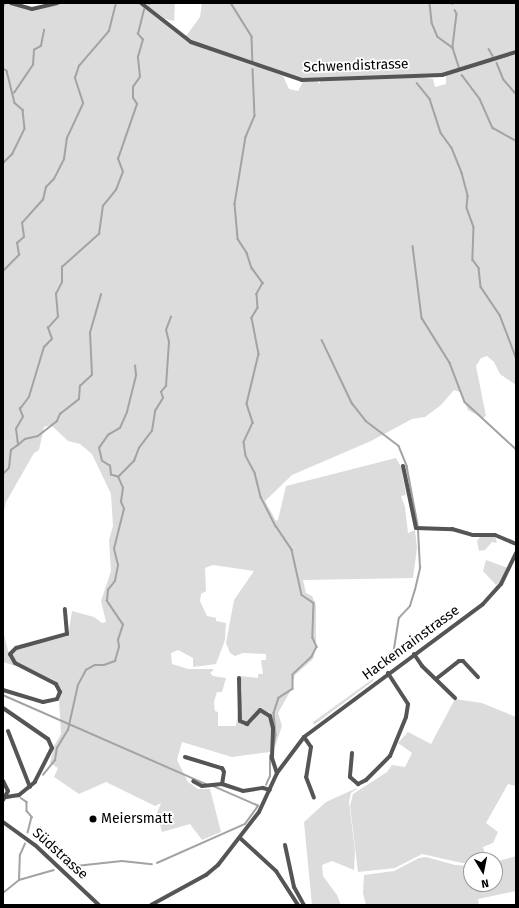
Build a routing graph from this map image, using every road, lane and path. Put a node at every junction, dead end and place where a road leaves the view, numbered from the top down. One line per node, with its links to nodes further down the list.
1 (11, 3): 2 (street)
2 (57, 3)
3 (141, 3): 4 (street, Schwendistrasse)
4 (516, 52)
5 (402, 466): 6 (street)
6 (516, 544)
7 (516, 554): 9 (street, Hackenrainstrasse)
8 (65, 609): 14 (street)
9 (414, 654): 10 (street, Hackenrainstrasse); 13 (street)
10 (388, 673): 18 (street, Hackenrainstrasse); 19 (street)
11 (478, 677): 13 (street)
12 (239, 678): 21 (street)
13 (436, 679): 15 (street)
14 (3, 690)
15 (455, 698)
16 (3, 708): 25 (street)
17 (8, 731): 25 (street)
18 (304, 737): 21 (street, Hackenrainstrasse); 28 (street)
19 (352, 753)
20 (185, 757): 24 (street)
21 (277, 773): 26 (street, Hackenrainstrasse)
22 (3, 781): 27 (street)
23 (193, 781): 24 (street)
24 (222, 784): 26 (street)
25 (30, 787): 27 (street)
26 (270, 790): 30 (street, Hackenrainstrasse)
27 (5, 798)
28 (314, 798)
29 (3, 822): 32 (street, Südstrasse)
30 (240, 838): 33 (street, Hackenrainstrasse); 34 (street)
31 (285, 845): 35 (street)
32 (99, 905)
33 (151, 905)
34 (298, 905)
35 (304, 905)

